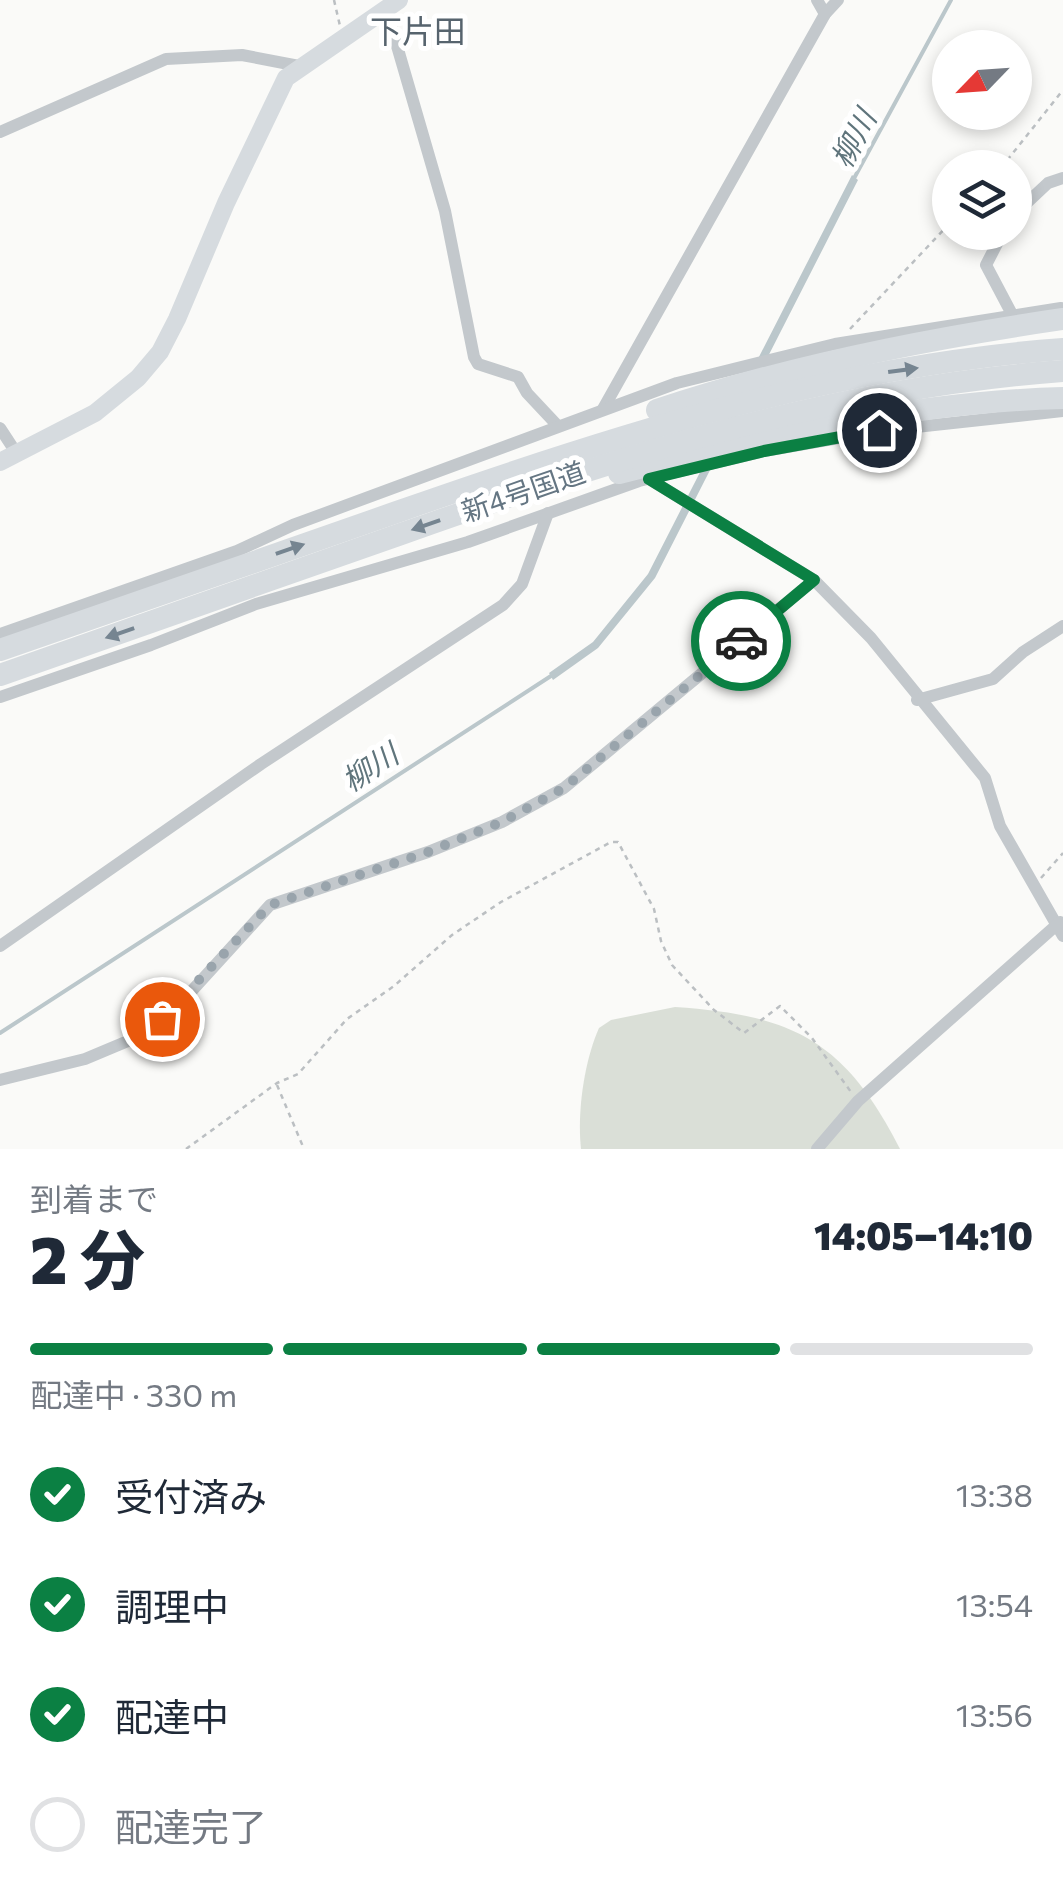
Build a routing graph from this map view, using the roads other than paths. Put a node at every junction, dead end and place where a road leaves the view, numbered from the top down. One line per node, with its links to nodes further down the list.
1 (817, 0): 4 (street)
2 (838, 0): 4 (street)
3 (393, 4): 5 (street); 16 (street)
4 (825, 14): 15 (street)
5 (299, 66): 6 (street); 18 (street)
6 (0, 132)
7 (1063, 178): 8 (street)
8 (1032, 198)
9 (994, 250): 12 (street)
10 (1063, 308): 12 (street)
11 (1063, 319): 12 (highway)
12 (1016, 325): 15 (street); 19 (highway)
13 (1063, 349): 19 (highway, 新4号国道, one-way to 13)
14 (1060, 396): 20 (street); 26 (highway, 新4号国道, one-way to 26)
15 (603, 409): 16 (street)
16 (557, 425): 24 (street)
17 (0, 428): 18 (street)
18 (9, 458)
19 (521, 468): 25 (highway, 新4号国道, one-way to 19)
20 (649, 479): 21 (street); 22 (street)
21 (548, 512): 27 (street); 30 (street)
22 (814, 580): 28 (street); 31 (street)
23 (1063, 626): 28 (street)
24 (0, 634)
25 (0, 650)
26 (0, 675)
27 (0, 697)
28 (917, 700): 29 (street)
29 (1060, 927): 32 (street)
30 (0, 946)
31 (0, 1080)
32 (818, 1149)

